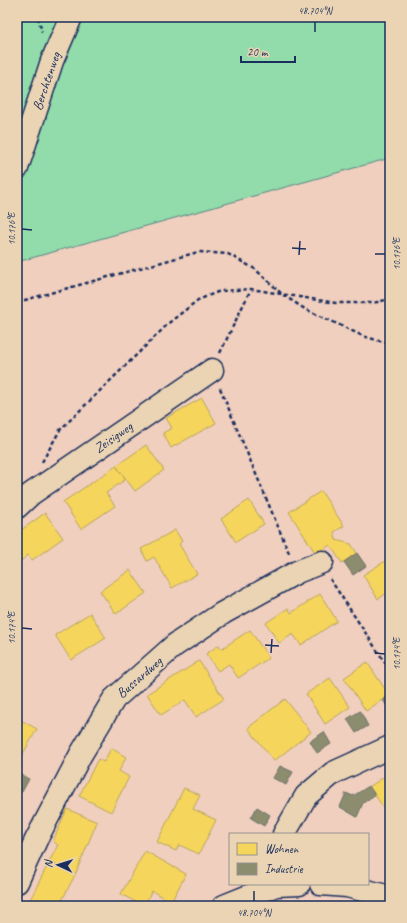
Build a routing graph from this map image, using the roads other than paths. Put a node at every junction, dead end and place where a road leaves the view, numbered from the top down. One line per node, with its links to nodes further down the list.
1 (71, 17): 2 (street, Berchtenweg)
2 (17, 168)
3 (212, 370): 4 (street, Zeisigweg)
4 (17, 507)
5 (326, 572): 8 (street, Bussardweg)
6 (390, 747): 7 (street)
7 (285, 833)
8 (17, 882)
9 (276, 885): 12 (street)
10 (334, 885): 11 (street)
11 (390, 897)
12 (224, 906)

